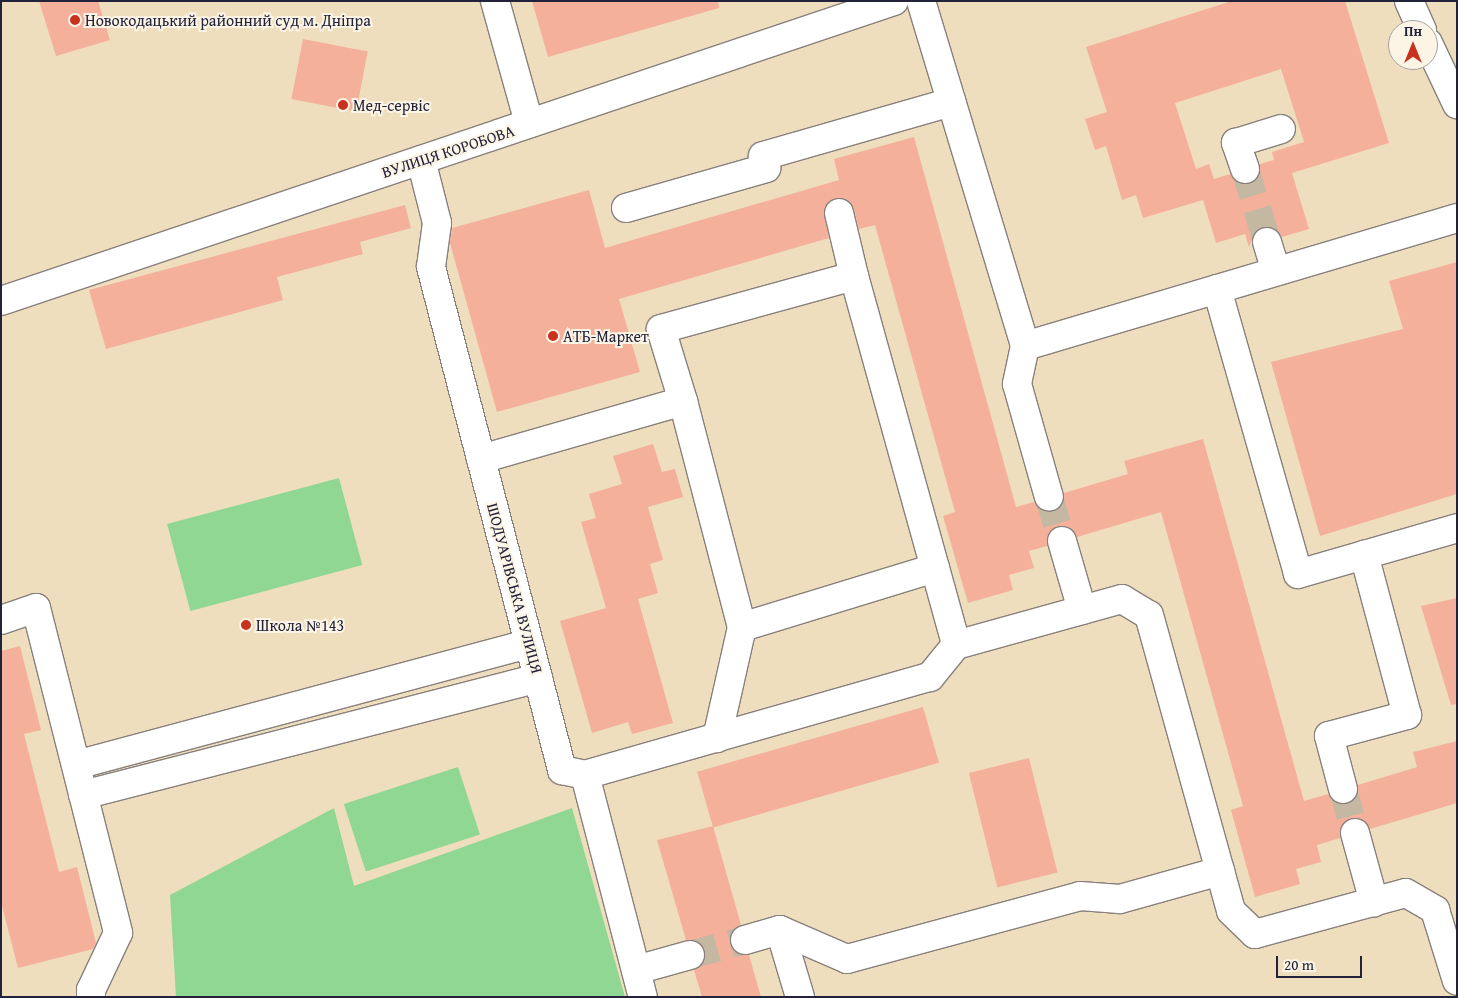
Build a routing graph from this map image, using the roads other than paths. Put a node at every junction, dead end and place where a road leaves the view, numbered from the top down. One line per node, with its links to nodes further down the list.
1 (495, 1): 9 (street)
2 (894, 1): 9 (street, ВУЛИЦЯ КОРОБОВА)
3 (920, 1): 7 (street)
4 (1409, 1): 5 (street)
5 (1418, 20)
6 (1438, 64): 8 (street)
7 (951, 102): 13 (street); 21 (street)
8 (1457, 104)
9 (530, 124): 11 (street, ВУЛИЦЯ КОРОБОВА)
10 (1282, 129): 12 (street)
11 (422, 160): 20 (street, ВУЛИЦЯ КОРОБОВА); 23 (street, ШОДУАРІВСЬКА ВУЛИЦЯ)
12 (1245, 169)
13 (626, 208)
14 (839, 213): 18 (street)
15 (1457, 218): 17 (street)
16 (1267, 242): 17 (street)
17 (1276, 271): 19 (street)
18 (854, 276): 22 (street); 28 (street)
19 (1217, 289): 21 (street); 27 (street)
20 (1, 301)
21 (1025, 346): 24 (street)
22 (683, 401): 23 (street); 31 (street)
23 (481, 459): 32 (street, ШОДУАРІВСЬКА ВУЛИЦЯ)
24 (1050, 497)
25 (1457, 528): 27 (street)
26 (1062, 541): 29 (street)
27 (1364, 555): 38 (street)
28 (935, 568): 31 (street); 33 (street)
29 (1082, 610): 33 (street); 41 (street)
30 (1, 620): 36 (street)
31 (742, 627): 35 (street)
32 (530, 644): 34 (street, ШОДУАРІВСЬКА ВУЛИЦЯ); 36 (street)
33 (956, 645): 35 (street)
34 (538, 678): 37 (street, ШОДУАРІВСЬКА ВУЛИЦЯ); 39 (street)
35 (717, 738): 37 (street)
36 (76, 764): 39 (street)
37 (585, 775): 46 (street)
38 (1343, 789)
39 (83, 795): 48 (street)
40 (1355, 833): 42 (street)
41 (1220, 871): 42 (street); 43 (street)
42 (1374, 902): 47 (street)
43 (780, 930): 44 (street); 50 (street)
44 (745, 940)
45 (690, 955): 46 (street)
46 (636, 970): 49 (street)
47 (1457, 981)
48 (91, 997)
49 (643, 997)
50 (800, 997)

